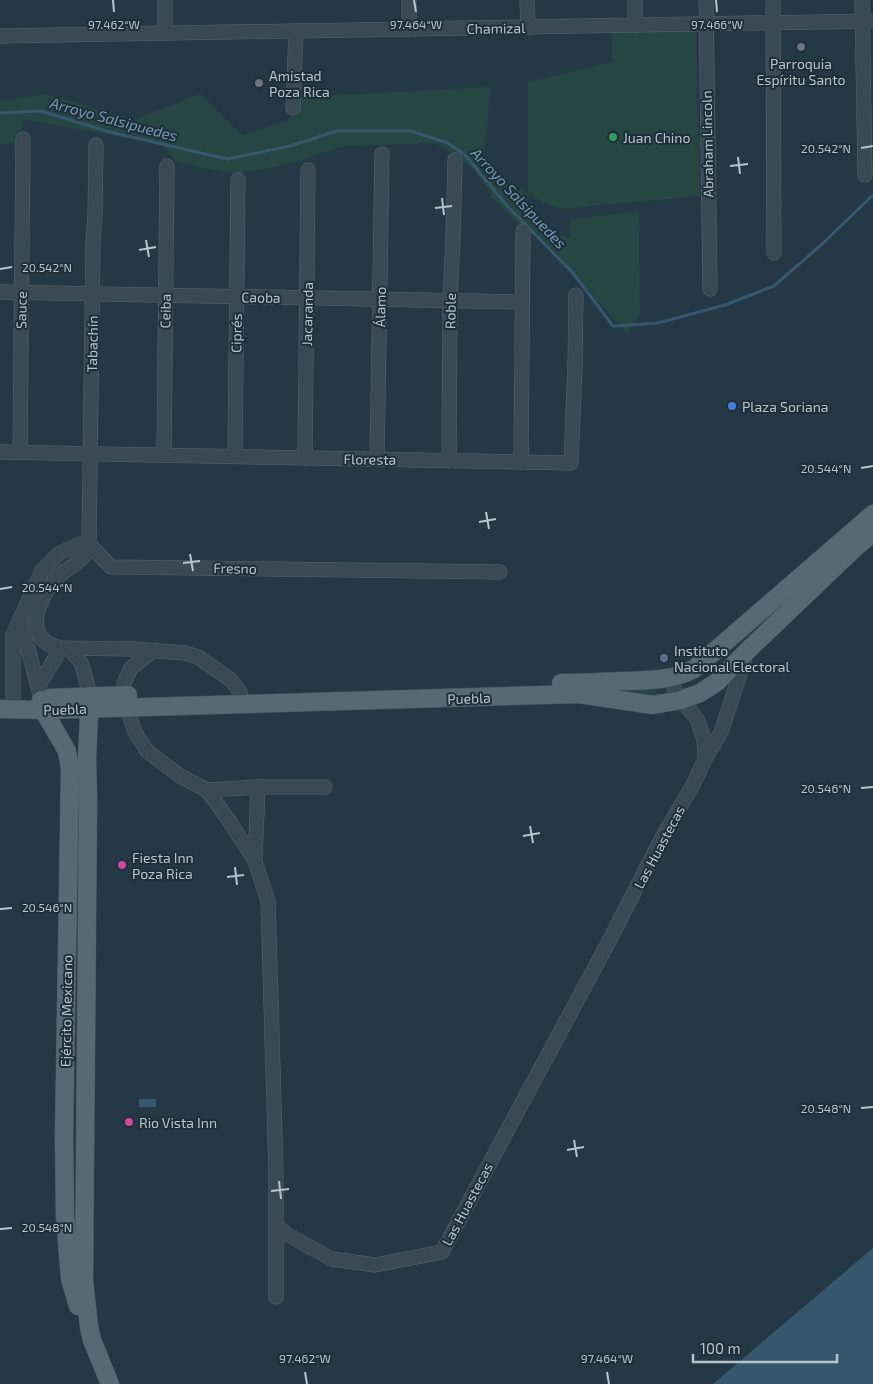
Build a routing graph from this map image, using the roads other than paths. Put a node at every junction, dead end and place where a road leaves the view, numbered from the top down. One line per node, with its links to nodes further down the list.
1 (165, 0): 15 (street)
2 (409, 0): 13 (street)
3 (527, 0): 12 (street)
4 (635, 0): 11 (street)
5 (706, 0): 10 (street, Abraham Lincoln)
6 (773, 0): 9 (street)
7 (862, 0): 8 (street)
8 (867, 21): 9 (street, Chamizal); 24 (street)
9 (773, 23): 10 (street, Chamizal); 27 (street)
10 (706, 24): 11 (street, Chamizal); 28 (street, Abraham Lincoln)
11 (635, 25): 12 (street, Chamizal)
12 (528, 27): 13 (street, Chamizal)
13 (409, 29): 14 (street, Chamizal)
14 (296, 31): 15 (street, Chamizal); 17 (street)
15 (165, 33): 16 (street, Chamizal)
16 (0, 36)
17 (293, 108)
18 (23, 139): 30 (street, Sauce)
19 (96, 145): 31 (street, Tabachín)
20 (382, 154): 36 (street, Álamo)
21 (455, 160): 37 (street, Roble)
22 (167, 166): 33 (street, Ceiba)
23 (308, 170): 35 (street, Jacaranda)
24 (865, 175)
25 (238, 180): 34 (street, Ciprés)
26 (523, 231): 38 (street)
27 (774, 252)
28 (710, 289)
29 (0, 292): 30 (street, Caoba)
30 (22, 292): 31 (street, Caoba); 40 (street, Sauce)
31 (92, 294): 33 (street, Caoba); 41 (street, Tabachín)
32 (576, 295): 47 (street, Floresta)
33 (166, 296): 34 (street, Caoba); 42 (street, Ceiba)
34 (237, 297): 35 (street, Caoba); 43 (street, Ciprés)
35 (307, 298): 36 (street, Caoba); 44 (street, Jacaranda)
36 (380, 300): 37 (street, Caoba); 45 (street, Álamo)
37 (450, 301): 38 (street, Caoba); 46 (street, Roble)
38 (522, 302): 47 (street)
39 (0, 452): 40 (street, Floresta)
40 (20, 452): 41 (street, Floresta)
41 (90, 454): 42 (street, Floresta); 50 (street, Tabachín)
42 (164, 455): 43 (street, Floresta)
43 (235, 456): 44 (street, Floresta)
44 (305, 458): 45 (street, Floresta)
45 (377, 459): 46 (street, Floresta)
46 (449, 461): 47 (street, Floresta)
47 (521, 462)
48 (873, 514): 56 (main road, Puebla)
49 (873, 532): 55 (main road, Puebla)
50 (89, 544): 51 (street, Fresno); 52 (street); 53 (street)
51 (500, 572)
52 (20, 618): 58 (street); 61 (street)
53 (66, 649): 54 (street); 58 (street); 62 (street)
54 (154, 650): 57 (street); 60 (street)
55 (746, 652): 59 (main road, Puebla); 65 (street, Las Huastecas)
56 (669, 679): 57 (main road, Puebla); 59 (street)
57 (241, 698): 59 (main road, Puebla); 60 (main road, Puebla)
58 (41, 699): 61 (main road, Puebla); 62 (main road, Puebla); 63 (main road, Ejército Mexicano)
59 (681, 700): 65 (street)
60 (125, 701): 62 (main road, Puebla); 68 (street)
61 (4, 702)
62 (90, 702): 64 (main road, Ejército Mexicano)
63 (67, 751): 64 (main road); 70 (main road, Ejército Mexicano)
64 (87, 758): 71 (main road, Ejército Mexicano)
65 (705, 759): 74 (street, Las Huastecas)
66 (258, 787): 67 (street); 68 (street); 69 (street)
67 (325, 787)
68 (207, 790): 69 (street)
69 (255, 861): 74 (street)
70 (66, 1004): 71 (main road); 73 (main road, Ejército Mexicano)
71 (86, 1004): 72 (main road, Ejército Mexicano)
72 (84, 1214): 73 (main road); 76 (main road, Ejército Mexicano)
73 (65, 1216): 76 (main road, Ejército Mexicano)
74 (276, 1226): 75 (street)
75 (276, 1297)
76 (88, 1327): 77 (main road, Ejército Mexicano)
77 (110, 1384)

